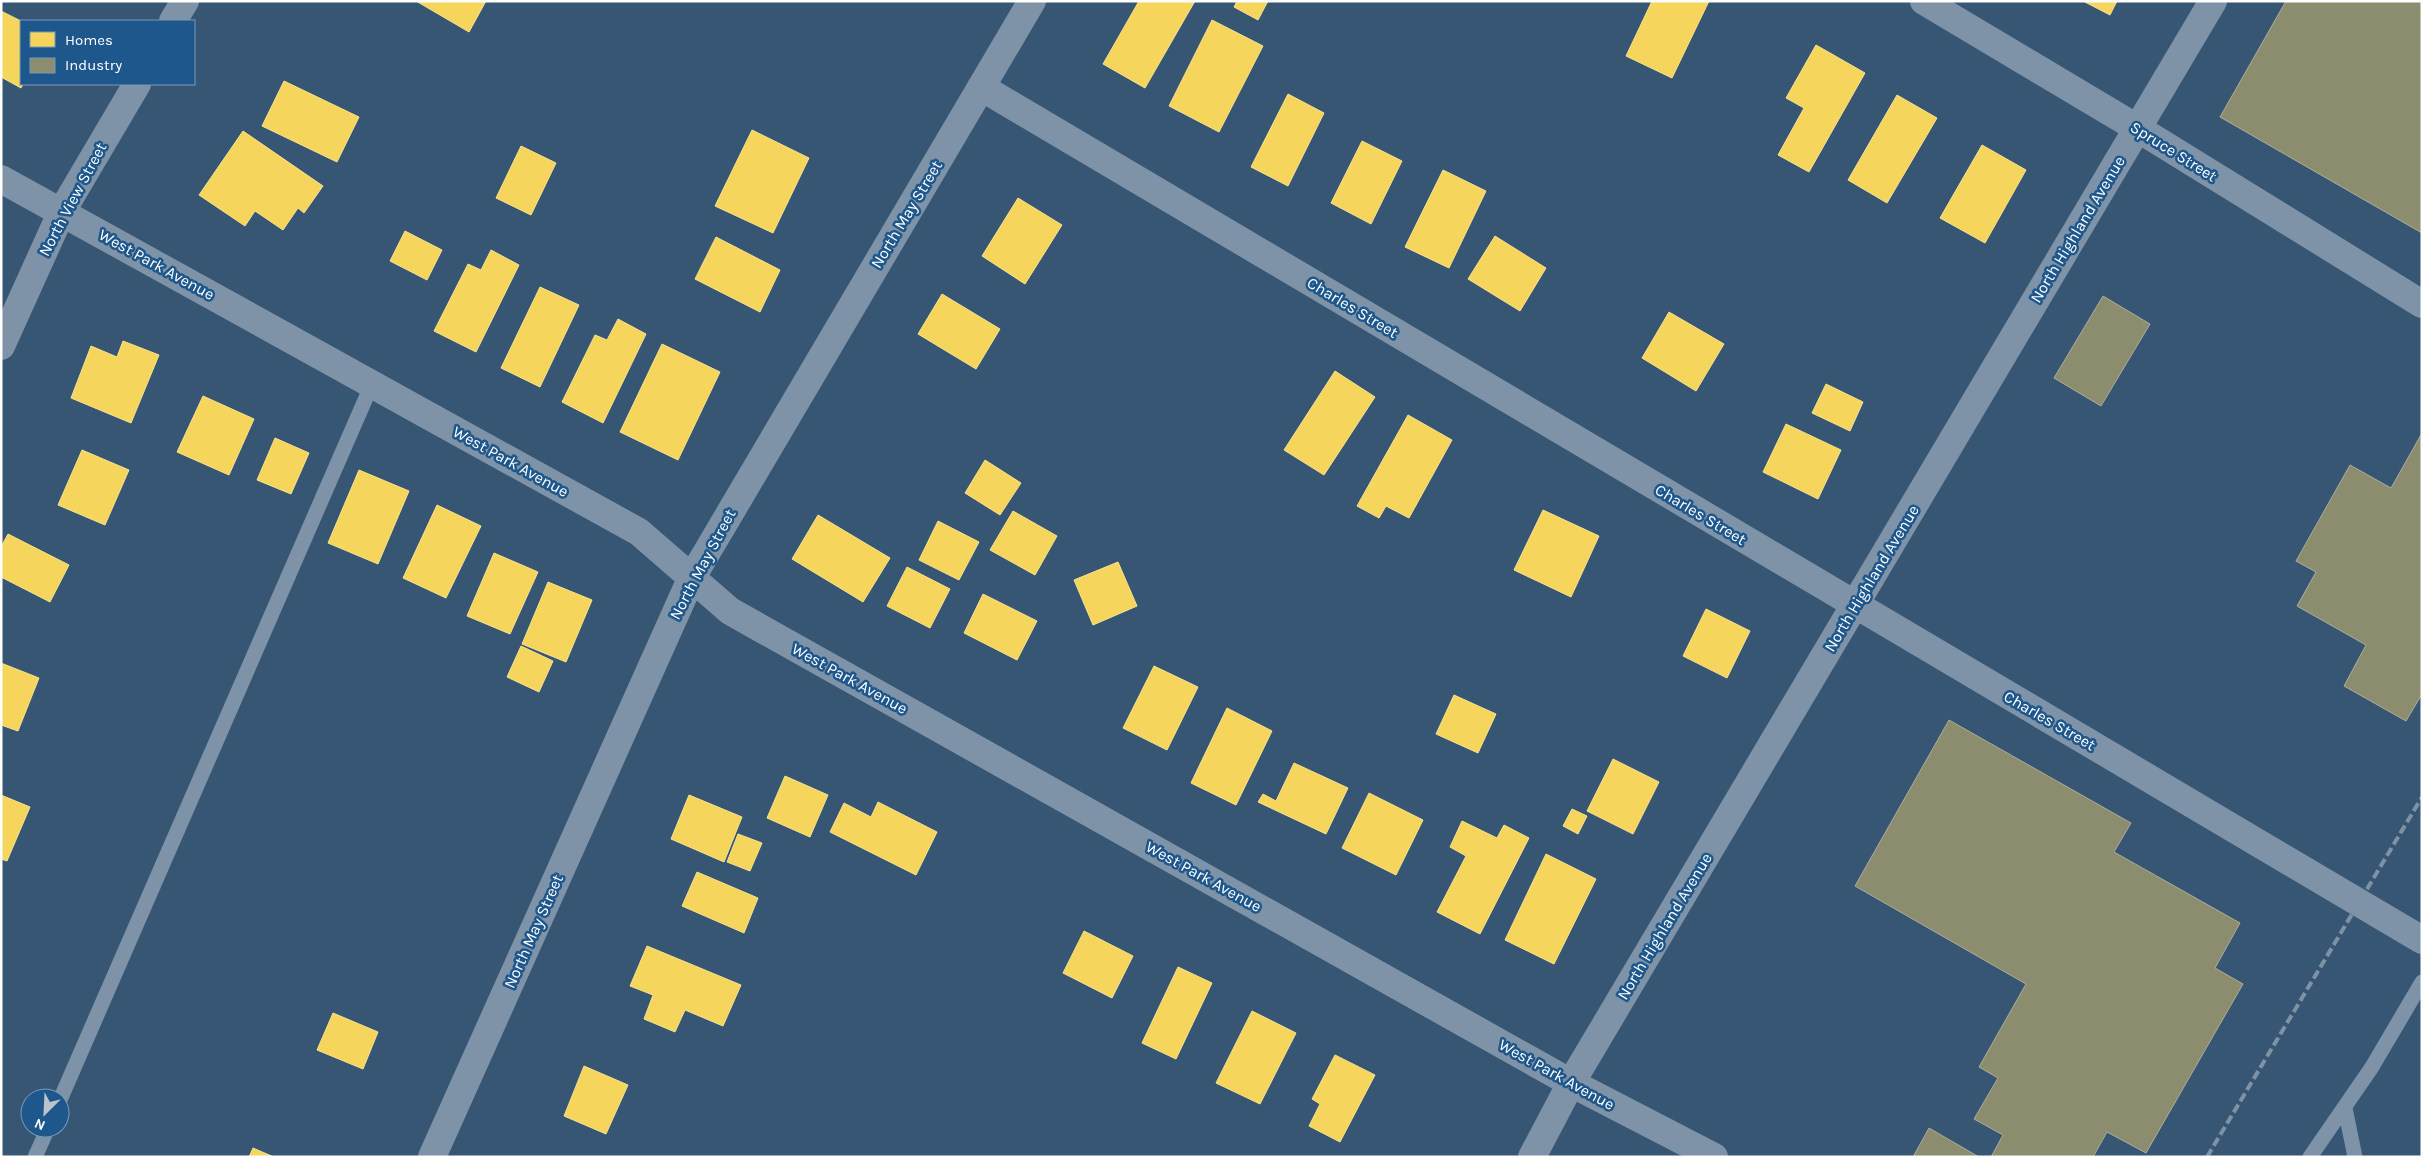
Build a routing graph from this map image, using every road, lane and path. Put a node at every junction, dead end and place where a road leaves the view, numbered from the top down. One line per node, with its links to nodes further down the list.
1 (185, 1): 5 (street)
2 (1032, 1): 7 (street, North May Street)
3 (1924, 1): 8 (street, Spruce Street)
4 (2213, 1): 8 (street, North Highland Avenue)
5 (175, 20)
6 (136, 85): 10 (street, North View Street)
7 (981, 87): 14 (street, North May Street); 15 (street, Charles Street)
8 (2137, 128): 11 (street, Spruce Street); 15 (street, North Highland Avenue)
9 (1, 179): 10 (street, West Park Avenue)
10 (62, 211): 12 (street, North View Street); 13 (street, West Park Avenue)
11 (2422, 304)
12 (1, 346)
13 (372, 384): 14 (street, West Park Avenue); 19 (lane)
14 (691, 578): 18 (street, West Park Avenue); 23 (street, North May Street)
15 (1855, 606): 16 (street, Charles Street); 18 (street, North Highland Avenue)
16 (2422, 940)
17 (2422, 982): 20 (lane)
18 (1570, 1083): 24 (street, North Highland Avenue); 25 (street, West Park Avenue)
19 (65, 1088)
20 (2345, 1108): 26 (lane); 27 (lane)
21 (44, 1138): 22 (lane)
22 (35, 1157)
23 (432, 1157)
24 (1532, 1157)
25 (1714, 1157)
26 (2310, 1157)
27 (2355, 1157)

